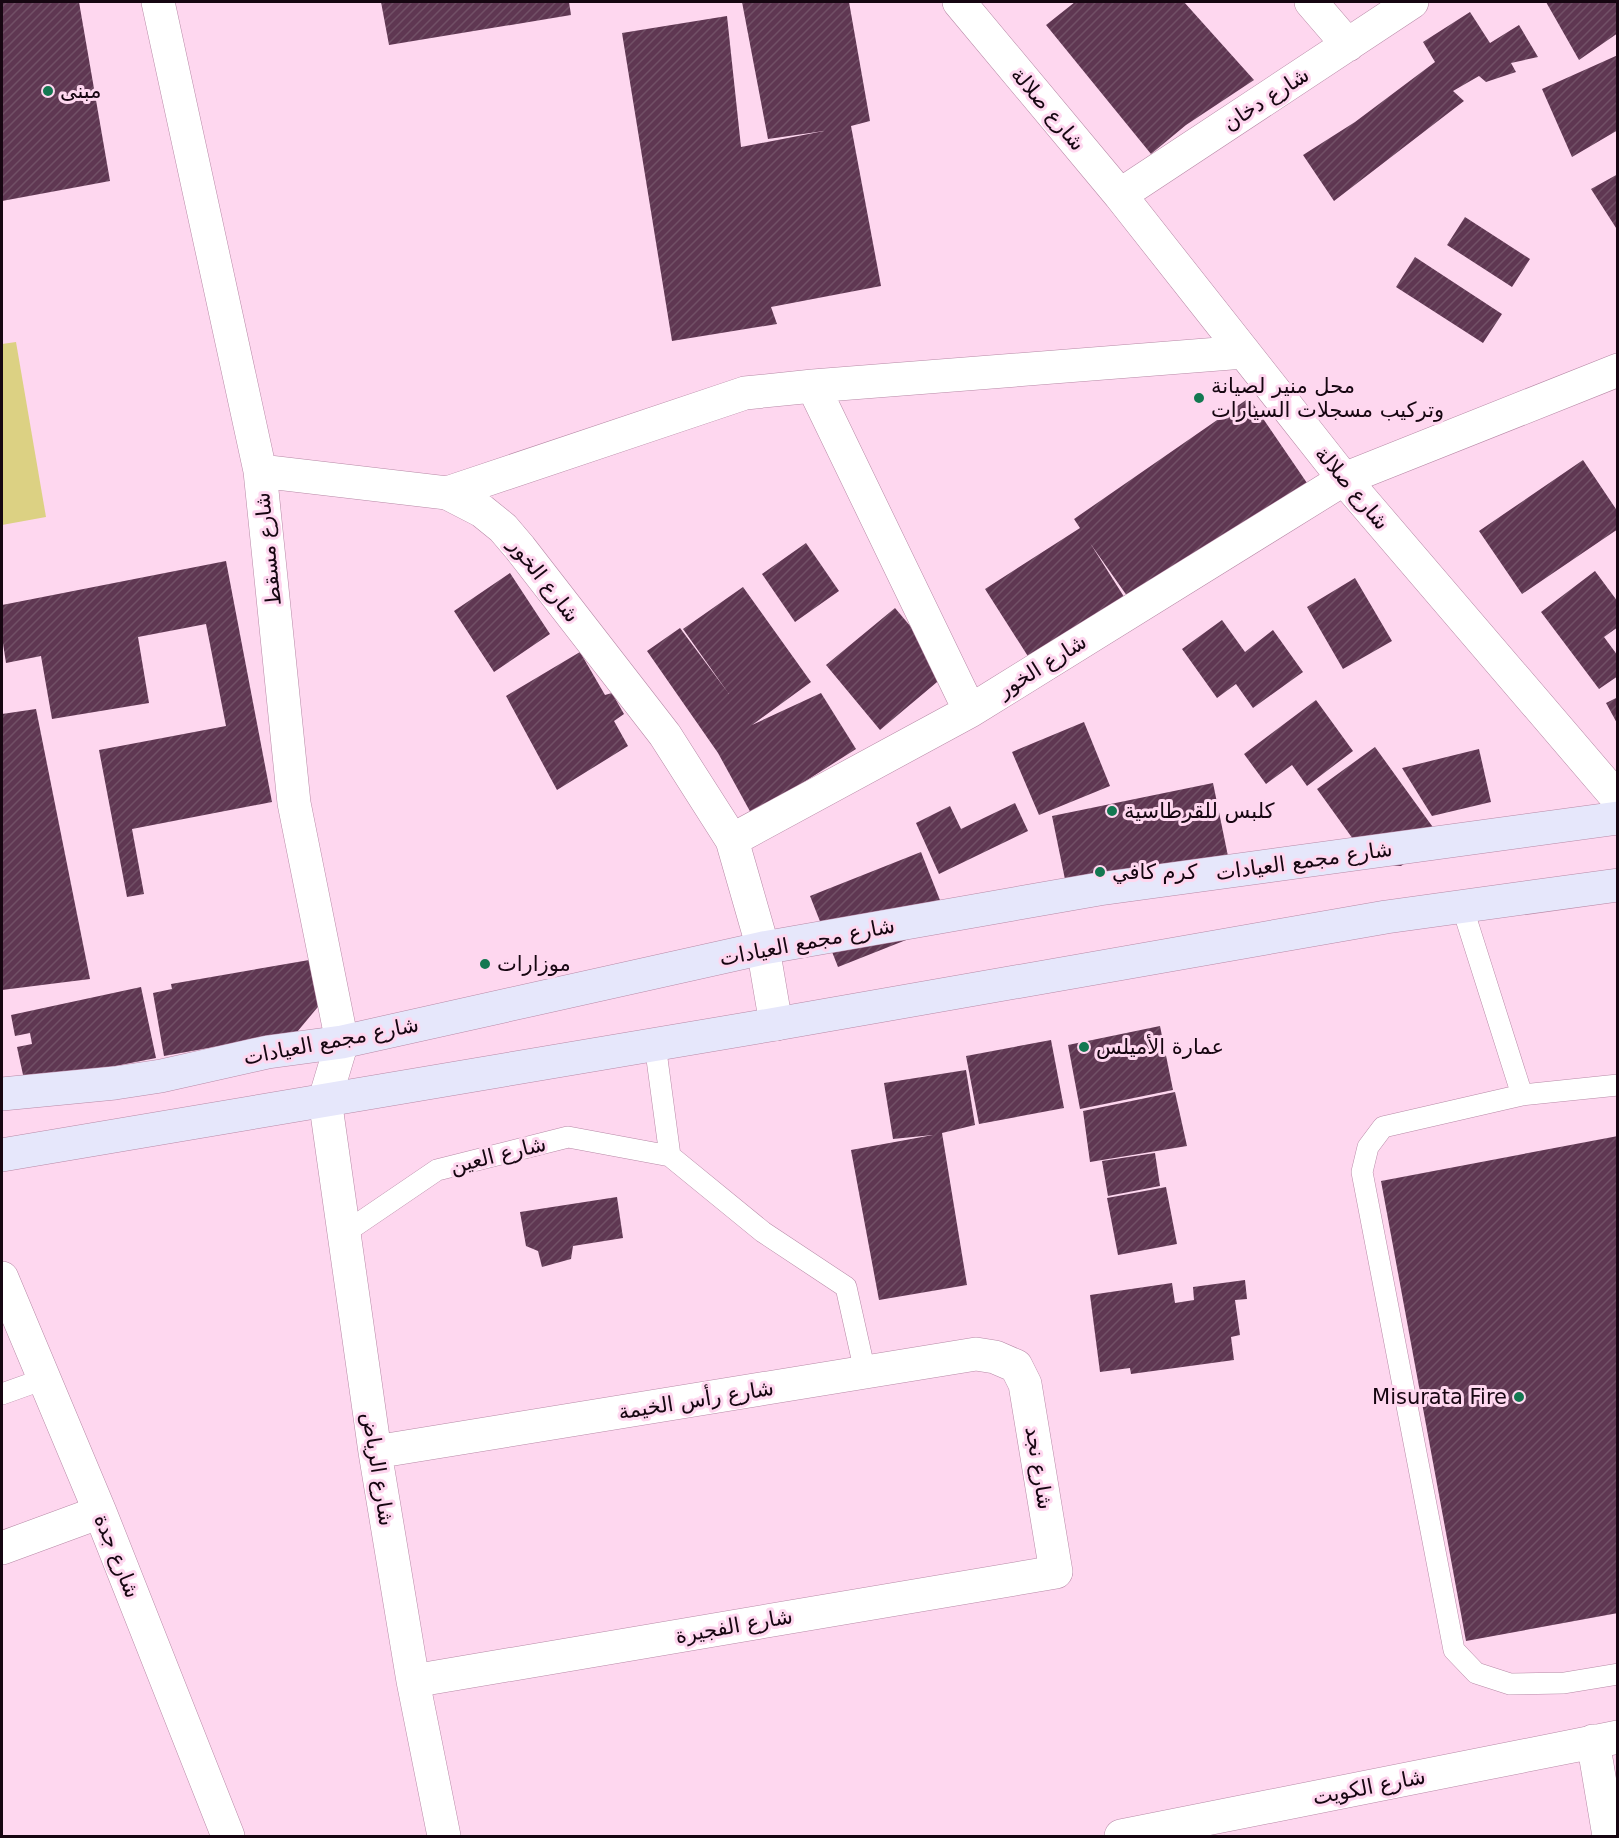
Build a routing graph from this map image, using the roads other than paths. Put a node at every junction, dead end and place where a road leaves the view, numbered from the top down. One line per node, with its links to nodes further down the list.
1 (158, 2): 10 (street, شارع مسقط)
2 (959, 2): 6 (street, شارع صلالة)
3 (1311, 2): 5 (street)
4 (1412, 2): 5 (street, شارع دخان)
5 (1348, 45): 6 (street, شارع دخان)
6 (1120, 195): 7 (street, شارع صلالة)
7 (1244, 352): 9 (street); 11 (street, شارع صلالة)
8 (1617, 370): 11 (street, شارع الخور)
9 (813, 386): 12 (street); 13 (street)
10 (260, 471): 12 (street, شارع الخور); 21 (street, شارع مسقط)
11 (1344, 479): 13 (street, شارع الخور); 14 (street, شارع صلالة)
12 (447, 493): 16 (street, شارع الخور)
13 (970, 711): 16 (street, شارع الخور)
14 (1617, 799)
15 (1617, 818): 19 (main road, شارع مجمع العيادات)
16 (732, 840): 19 (street, شارع الخور)
17 (1617, 885): 18 (main road)
18 (1462, 906): 20 (main road); 25 (lane)
19 (763, 948): 20 (street, شارع الخور); 21 (main road, شارع مجمع العيادات)
20 (776, 1024): 22 (main road)
21 (342, 1042): 24 (main road, شارع مجمع العيادات); 26 (street, شارع مسقط)
22 (655, 1044): 26 (main road); 28 (lane)
23 (1617, 1085): 25 (lane)
24 (2, 1094)
25 (1522, 1095): 39 (lane)
26 (325, 1099): 27 (main road); 29 (street, شارع الرياض)
27 (2, 1155)
28 (670, 1156): 29 (lane, شارع العين); 32 (lane)
29 (343, 1234): 35 (street, شارع الرياض)
30 (2, 1278): 33 (street, شارع جدة)
31 (1016, 1366): 32 (street, شارع رأس الخيمة); 38 (street, شارع نجد)
32 (865, 1372): 35 (street, شارع رأس الخيمة)
33 (44, 1379): 34 (lane); 36 (street, شارع جدة)
34 (2, 1394)
35 (375, 1452): 40 (street, شارع الرياض)
36 (100, 1512): 37 (street); 42 (street, شارع جدة)
37 (2, 1548)
38 (1056, 1572): 40 (street, شارع الفجيرة)
39 (1617, 1674)
40 (413, 1681): 43 (street, شارع الرياض)
41 (1605, 1739): 44 (street, شارع الكويت); 45 (street)
42 (228, 1836)
43 (444, 1836)
44 (1129, 1836)
45 (1609, 1836)

